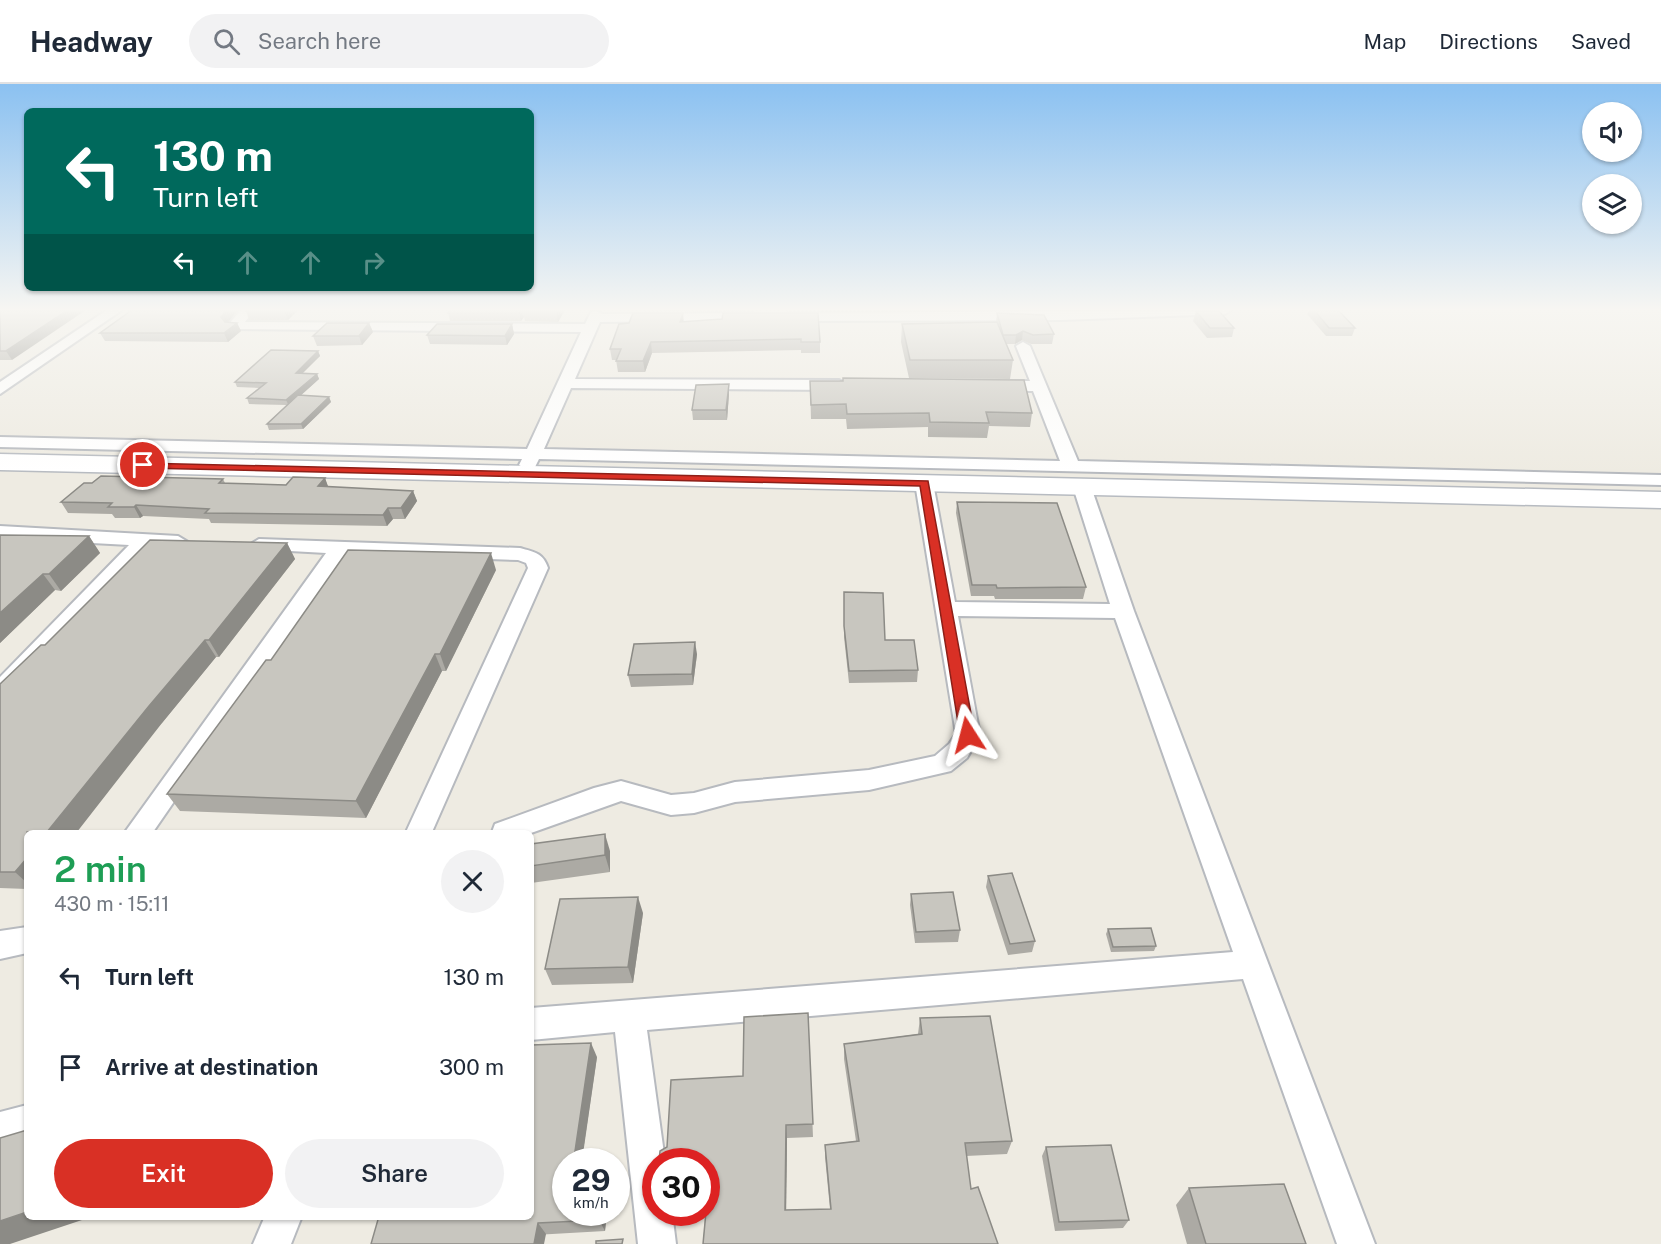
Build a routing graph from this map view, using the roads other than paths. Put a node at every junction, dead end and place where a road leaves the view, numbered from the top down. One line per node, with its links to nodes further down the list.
1 (37, 364): 8 (street)
2 (575, 364): 4 (street)
3 (1030, 364): 7 (street)
4 (567, 383): 5 (street); 11 (street)
5 (850, 385)
6 (980, 386): 7 (street)
7 (1039, 386): 12 (street)
8 (0, 389)
9 (0, 442): 11 (street)
10 (0, 462): 11 (main road)
11 (529, 464): 12 (street); 14 (main road)
12 (1077, 476): 13 (street); 14 (main road); 15 (main road); 22 (street)
13 (1661, 480)
14 (924, 483): 21 (street)
15 (1661, 500)
16 (0, 532): 17 (street)
17 (145, 540): 18 (street); 23 (street)
18 (202, 543)
19 (237, 544): 20 (street)
20 (339, 549): 24 (street); 25 (street)
21 (948, 609): 22 (street); 26 (street)
22 (1123, 611): 29 (street)
23 (0, 691)
24 (139, 830)
25 (421, 830)
26 (510, 830)
27 (24, 941): 28 (street)
28 (0, 945)
29 (1254, 964): 30 (street); 37 (street)
30 (629, 1017): 31 (street); 36 (street)
31 (534, 1024)
32 (24, 1123): 33 (street)
33 (0, 1129)
34 (282, 1220): 35 (street)
35 (272, 1244)
36 (657, 1244)
37 (1356, 1244)

